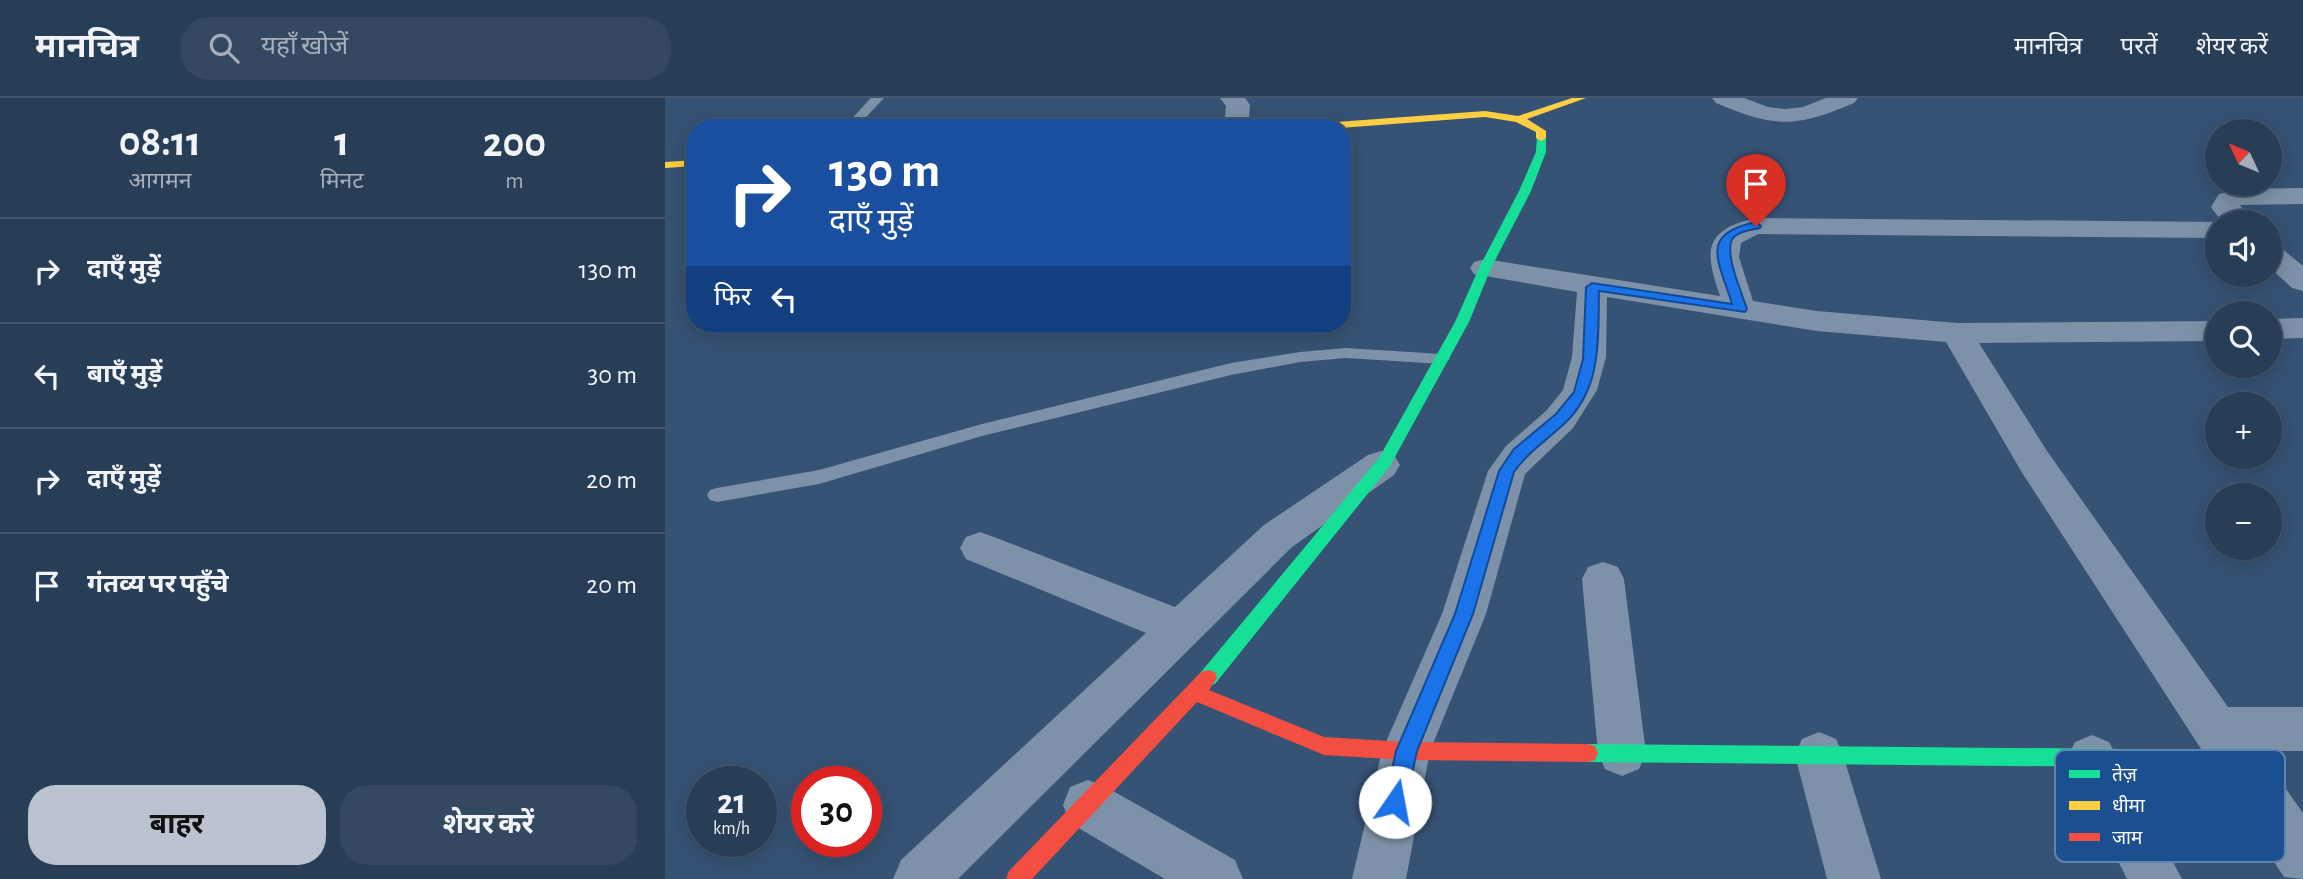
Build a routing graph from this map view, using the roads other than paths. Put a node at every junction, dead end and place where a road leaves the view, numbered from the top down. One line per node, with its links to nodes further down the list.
1 (879, 98): 6 (lane)
2 (1232, 98): 7 (street)
3 (1581, 98): 8 (main road)
4 (1724, 98): 5 (street)
5 (1846, 98)
6 (858, 119)
7 (1237, 119)
8 (1519, 119): 9 (main road); 16 (main road)
9 (1351, 124)
10 (686, 164): 11 (main road)
11 (665, 165)
12 (2303, 195): 13 (street)
13 (2227, 210)
14 (2205, 229): 19 (street)
15 (2282, 263): 17 (street)
16 (1485, 268): 18 (street); 24 (main road)
17 (2299, 276)
18 (1592, 287): 19 (street); 35 (street)
19 (1740, 309): 23 (street)
20 (2303, 328): 21 (street)
21 (2282, 329)
22 (2205, 331): 23 (street)
23 (1957, 333): 32 (street)
24 (1442, 359): 25 (main road); 26 (lane)
25 (1385, 462): 29 (street); 30 (main road)
26 (717, 495)
27 (980, 548): 29 (street)
28 (1603, 579): 36 (street)
29 (1183, 629): 43 (street)
30 (1196, 693): 35 (main road); 39 (main road)
31 (2303, 729): 32 (street)
32 (2225, 744): 33 (main road); 34 (street)
33 (2168, 750)
34 (2229, 750)
35 (1406, 751): 36 (main road); 46 (street)
36 (1622, 753): 37 (main road)
37 (1819, 755): 38 (main road); 47 (street)
38 (2055, 758)
39 (1088, 805): 44 (main road); 45 (street)
40 (2285, 832): 41 (street)
41 (2303, 858)
42 (2146, 862): 48 (street)
43 (920, 879)
44 (1017, 879)
45 (1216, 879)
46 (1379, 879)
47 (1854, 879)
48 (2155, 879)

